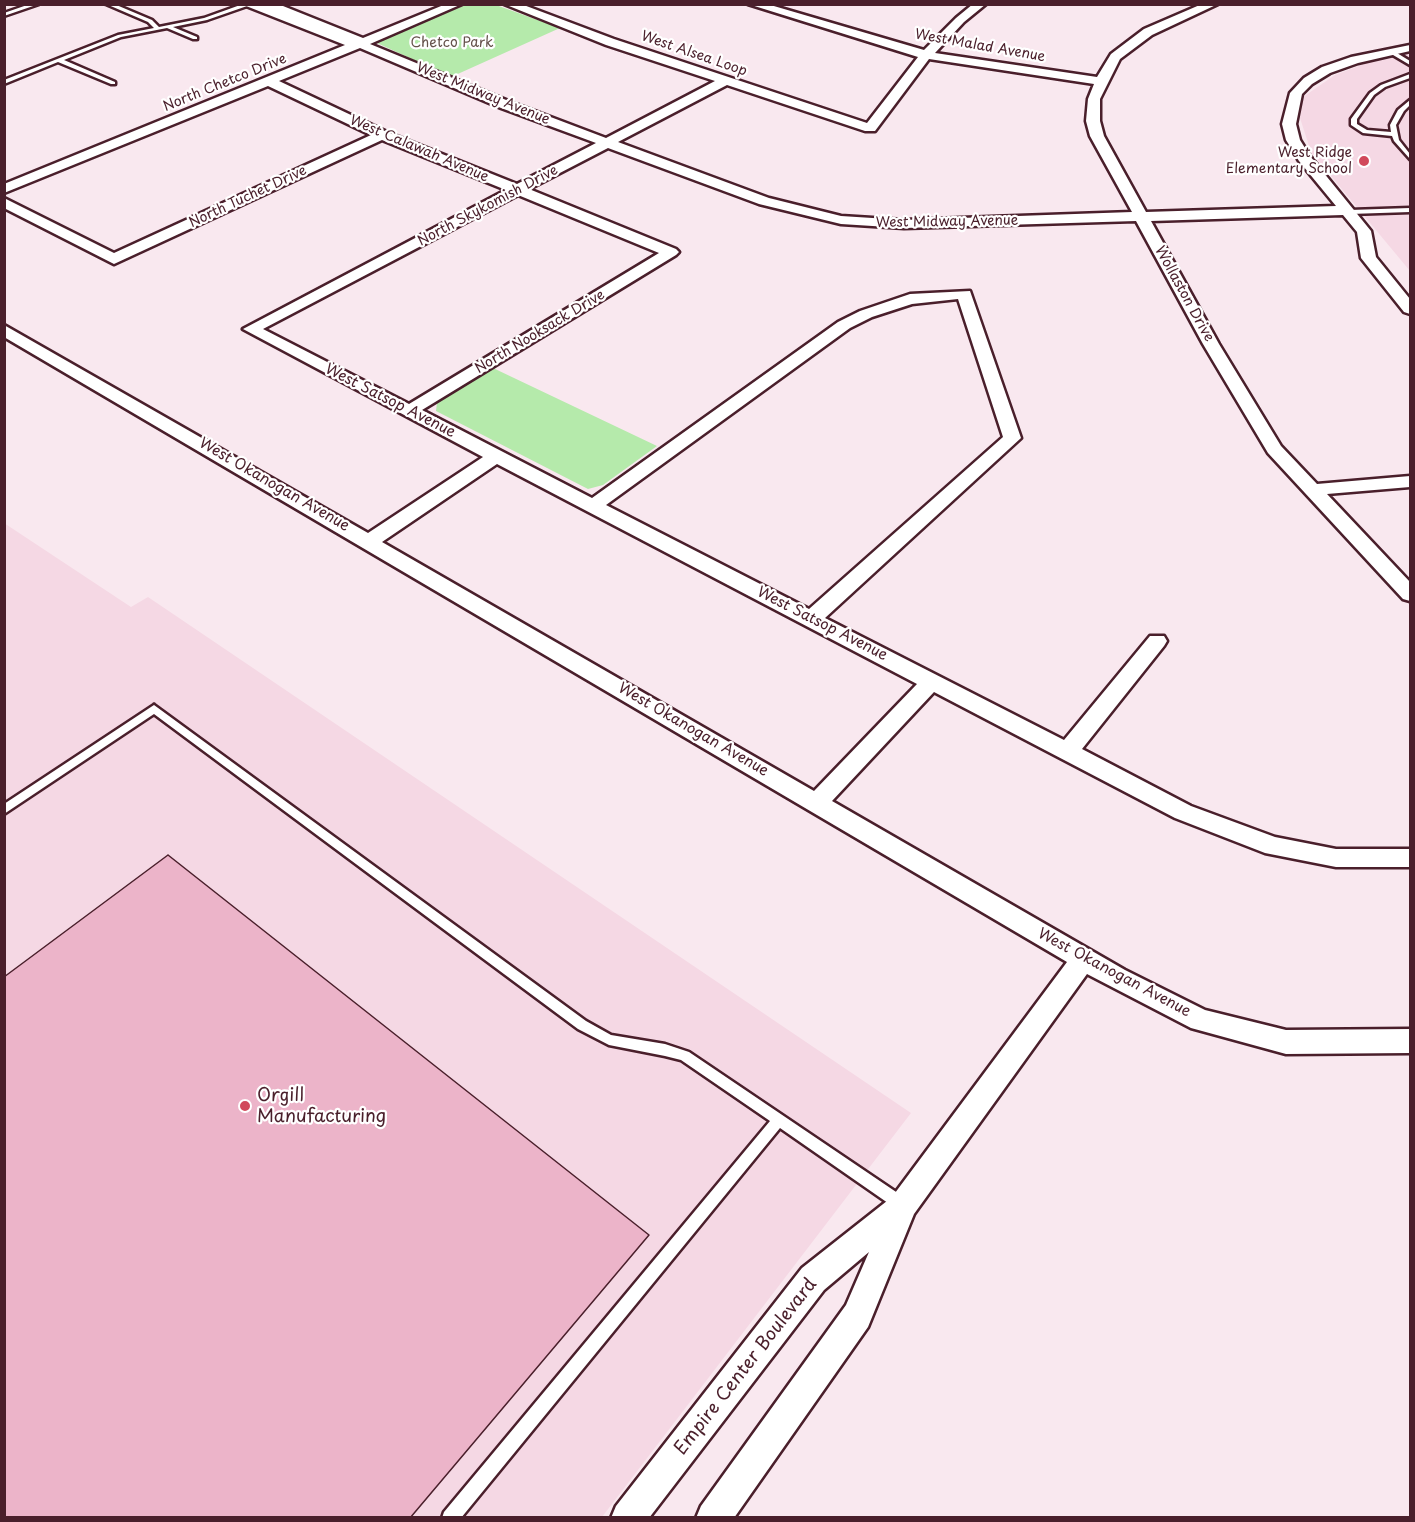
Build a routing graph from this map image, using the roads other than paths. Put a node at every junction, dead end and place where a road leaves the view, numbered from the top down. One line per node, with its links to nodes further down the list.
1 (37, 4): 10 (lane)
2 (108, 4): 12 (lane)
3 (266, 4): 14 (street, West Midway Avenue)
4 (457, 4): 14 (street, North Chetco Drive)
5 (509, 4): 23 (street, West Alsea Loop)
6 (753, 4): 17 (street, West Malad Avenue)
7 (981, 4): 17 (street)
8 (1213, 4): 24 (street, Wollaston Drive)
9 (247, 5): 11 (lane); 14 (street, West Midway Avenue)
10 (4, 15)
11 (167, 27): 12 (lane); 13 (lane)
12 (157, 28): 18 (lane)
13 (195, 38)
14 (361, 44): 22 (street, North Chetco Drive); 29 (street, West Midway Avenue)
15 (1410, 48): 16 (street)
16 (1390, 51): 19 (lane); 35 (street)
17 (926, 54): 23 (street, West Alsea Loop); 24 (street, West Malad Avenue)
18 (60, 61): 21 (lane); 25 (lane)
19 (1410, 63)
20 (1410, 76): 27 (lane)
21 (6, 80)
22 (268, 81): 28 (street, West Calawah Avenue); 31 (street, North Chetco Drive)
23 (725, 81): 29 (street, North Skykomish Drive)
24 (1101, 81): 36 (street, Wollaston Drive)
25 (113, 84)
26 (1410, 102): 27 (lane)
27 (1393, 134): 30 (lane)
28 (382, 135): 32 (street, West Calawah Avenue); 33 (street, North Tuchet Drive)
29 (608, 143): 32 (street, North Skykomish Drive); 36 (street, West Midway Avenue)
30 (1410, 157)
31 (4, 189)
32 (518, 190): 37 (street, West Calawah Avenue); 39 (street, North Skykomish Drive)
33 (4, 202)
34 (1410, 210): 35 (lane)
35 (1349, 211): 36 (street, West Midway Avenue); 38 (street)
36 (1141, 217): 44 (street, Wollaston Drive)
37 (671, 252): 41 (street, North Nooksack Drive)
38 (1410, 309)
39 (251, 329): 41 (street, West Satsop Avenue)
40 (4, 330): 46 (street, West Okanogan Avenue)
41 (409, 411): 42 (street, West Satsop Avenue)
42 (497, 456): 45 (street, West Satsop Avenue); 46 (street)
43 (1410, 481): 44 (street)
44 (1311, 490): 47 (street, Wollaston Drive)
45 (593, 506): 48 (street, West Satsop Avenue); 48 (street)
46 (370, 541): 52 (street, West Okanogan Avenue)
47 (1410, 594)
48 (811, 619): 50 (street, West Satsop Avenue)
49 (1158, 641): 51 (street)
50 (932, 681): 51 (street, West Satsop Avenue); 52 (street)
51 (1067, 752): 54 (street, West Satsop Avenue)
52 (817, 802): 55 (street, West Okanogan Avenue)
53 (4, 810): 57 (lane)
54 (1410, 858)
55 (1084, 959): 56 (street, West Okanogan Avenue); 58 (street, Empire Center Boulevard)
56 (1410, 1041)
57 (779, 1120): 58 (lane); 59 (lane)
58 (903, 1205): 60 (street, Empire Center Boulevard); 61 (street, Empire Center Boulevard)
59 (450, 1518)
60 (628, 1518)
61 (713, 1518)

